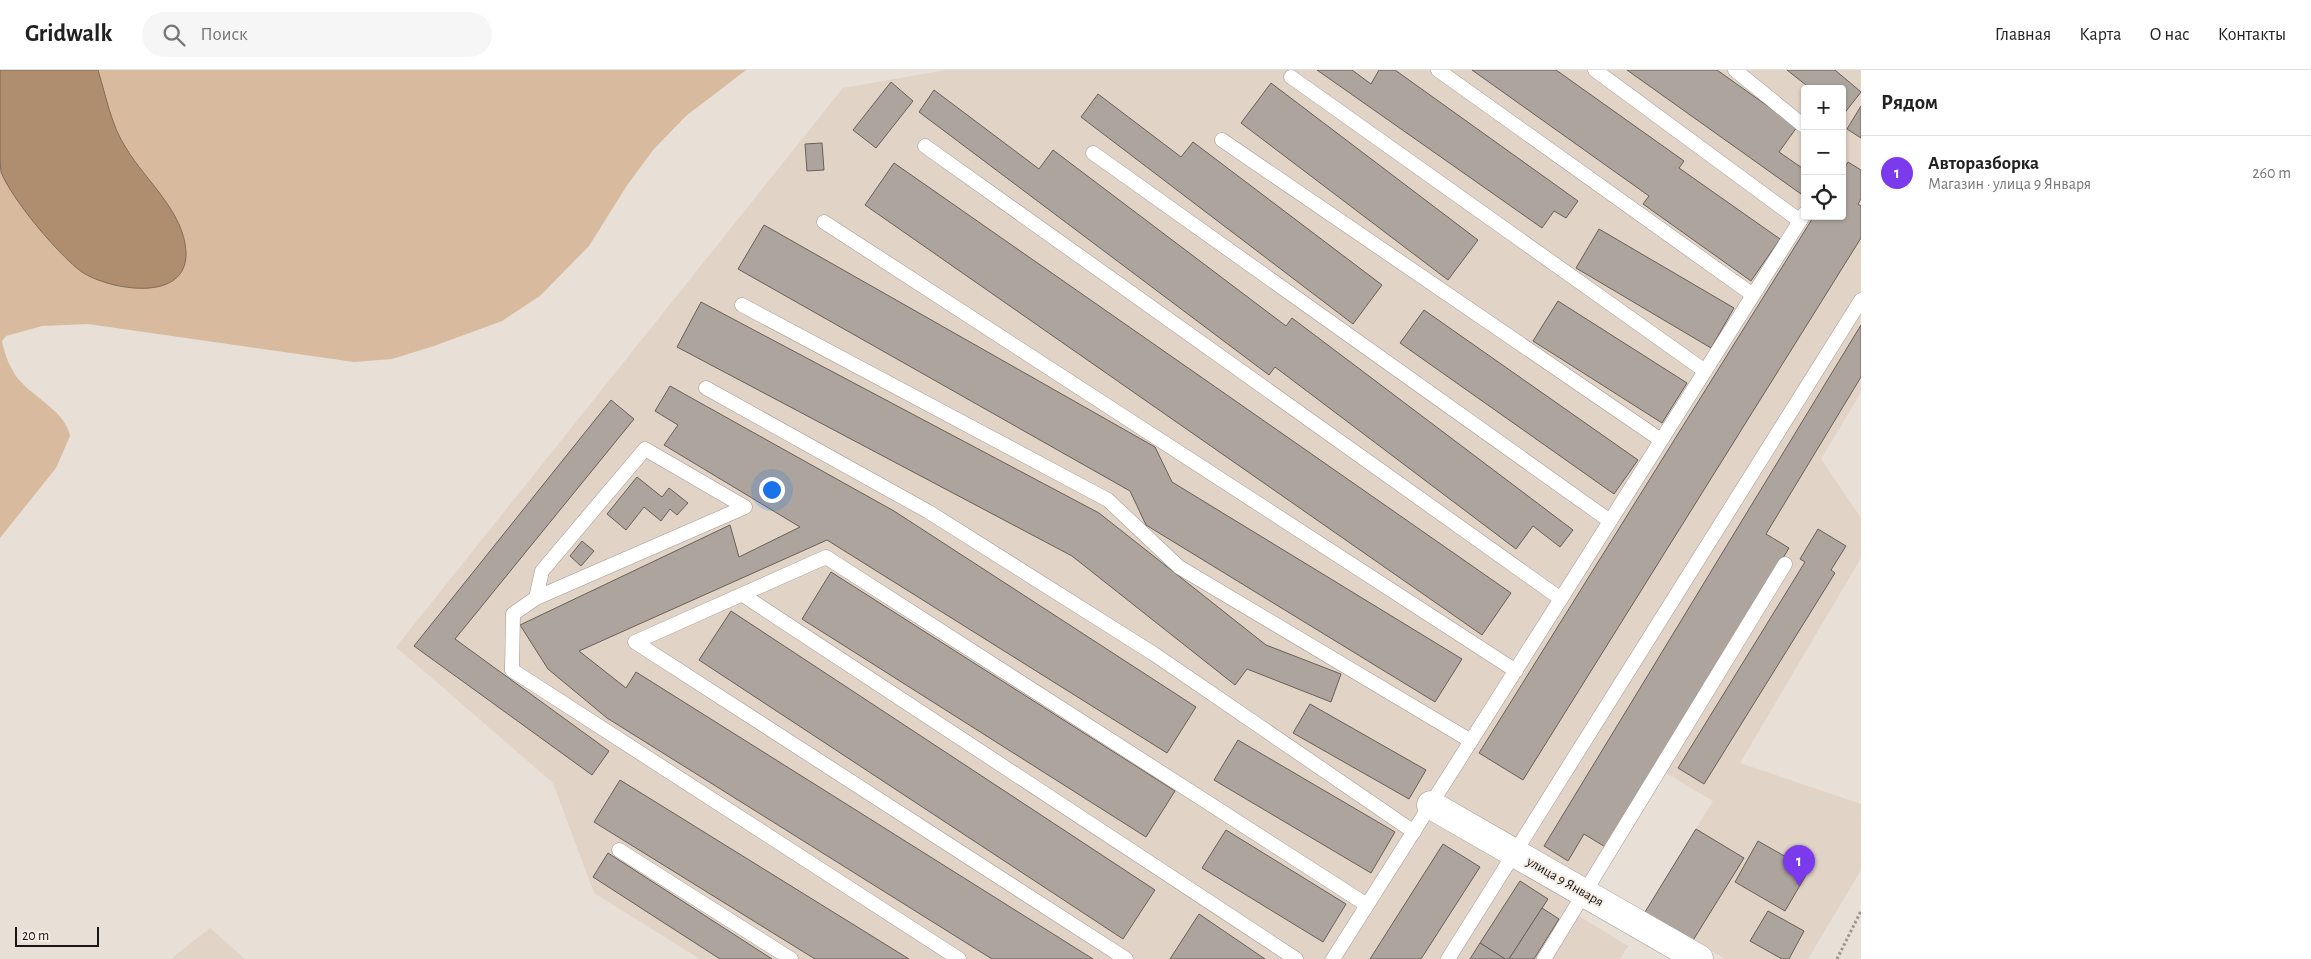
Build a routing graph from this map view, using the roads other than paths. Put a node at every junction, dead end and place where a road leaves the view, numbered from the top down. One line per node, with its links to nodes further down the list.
1 (1438, 70): 12 (lane)
2 (1594, 70): 9 (lane)
3 (1735, 70): 5 (lane)
4 (1291, 77): 15 (lane)
5 (1801, 124)
6 (1222, 140): 17 (lane)
7 (925, 146): 22 (lane)
8 (1093, 153): 18 (lane)
9 (1801, 216)
10 (1801, 219): 12 (lane)
11 (824, 222): 23 (lane)
12 (1753, 295): 15 (lane)
13 (1861, 300): 28 (lane)
14 (742, 305): 24 (lane)
15 (1705, 371): 17 (lane)
16 (706, 388): 26 (lane)
17 (1661, 440): 18 (lane)
18 (1610, 521): 22 (lane)
19 (1785, 564): 29 (lane)
20 (743, 595): 30 (lane); 33 (lane); 34 (lane)
21 (536, 598): 21 (lane); 32 (lane)
22 (1560, 599): 23 (lane)
23 (1516, 671): 24 (lane)
24 (1471, 741): 25 (lane)
25 (1431, 805): 26 (lane); 28 (street, улица 9 Января)
26 (1414, 832): 30 (lane)
27 (619, 850): 31 (lane)
28 (1516, 854): 29 (street, улица 9 Января); 36 (lane)
29 (1584, 893): 37 (lane); 38 (street, улица 9 Января)
30 (1367, 905): 35 (lane)
31 (791, 959)
32 (959, 959)
33 (1126, 959)
34 (1296, 959)
35 (1334, 959)
36 (1448, 959)
37 (1544, 959)
38 (1699, 959)

